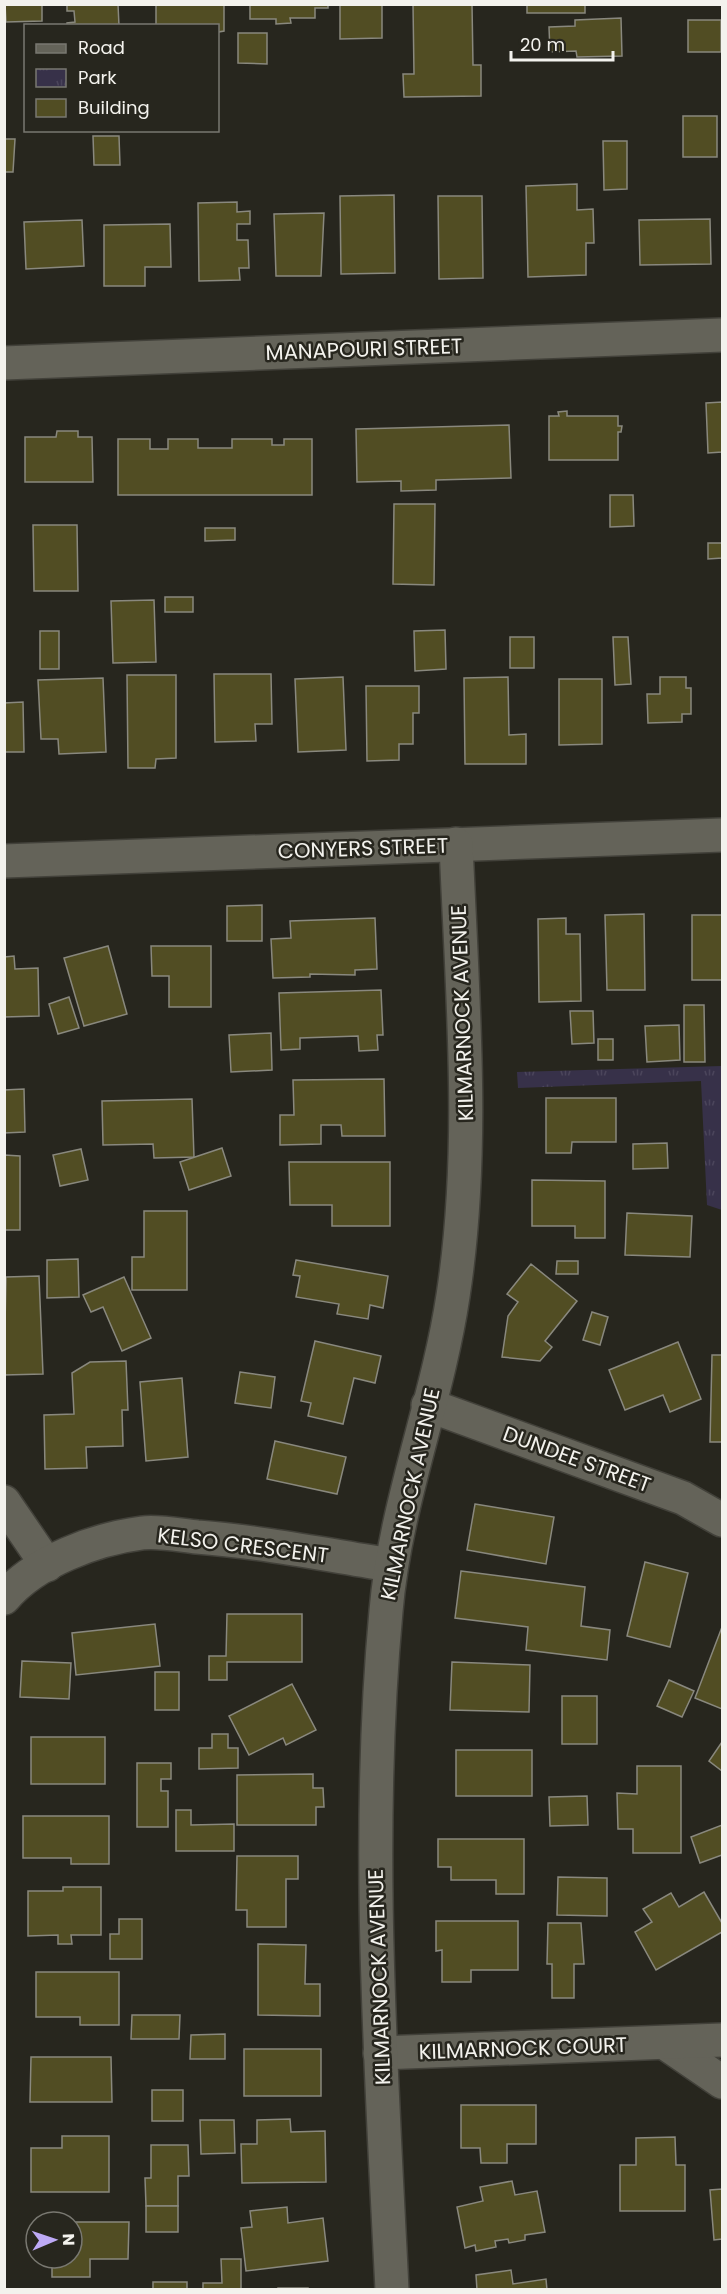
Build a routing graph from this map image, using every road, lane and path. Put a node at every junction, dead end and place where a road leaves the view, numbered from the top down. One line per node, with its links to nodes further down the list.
1 (723, 335): 2 (street, MANAPOURI STREET)
2 (4, 363)
3 (723, 835): 4 (street, CONYERS STREET)
4 (456, 844): 5 (street, CONYERS STREET); 6 (street, KILMARNOCK AVENUE)
5 (4, 861)
6 (429, 1405): 8 (street, DUNDEE STREET); 10 (street, KILMARNOCK AVENUE)
7 (4, 1502): 9 (street)
8 (723, 1520)
9 (47, 1565): 10 (street, KELSO CRESCENT); 11 (street, KELSO CRESCENT)
10 (391, 1565): 14 (street, KILMARNOCK AVENUE)
11 (4, 1599)
12 (723, 2040): 13 (street, KILMARNOCK COURT)
13 (665, 2043): 14 (street, KILMARNOCK COURT); 15 (street)
14 (380, 2053): 16 (street, KILMARNOCK AVENUE)
15 (723, 2082)
16 (392, 2289)

